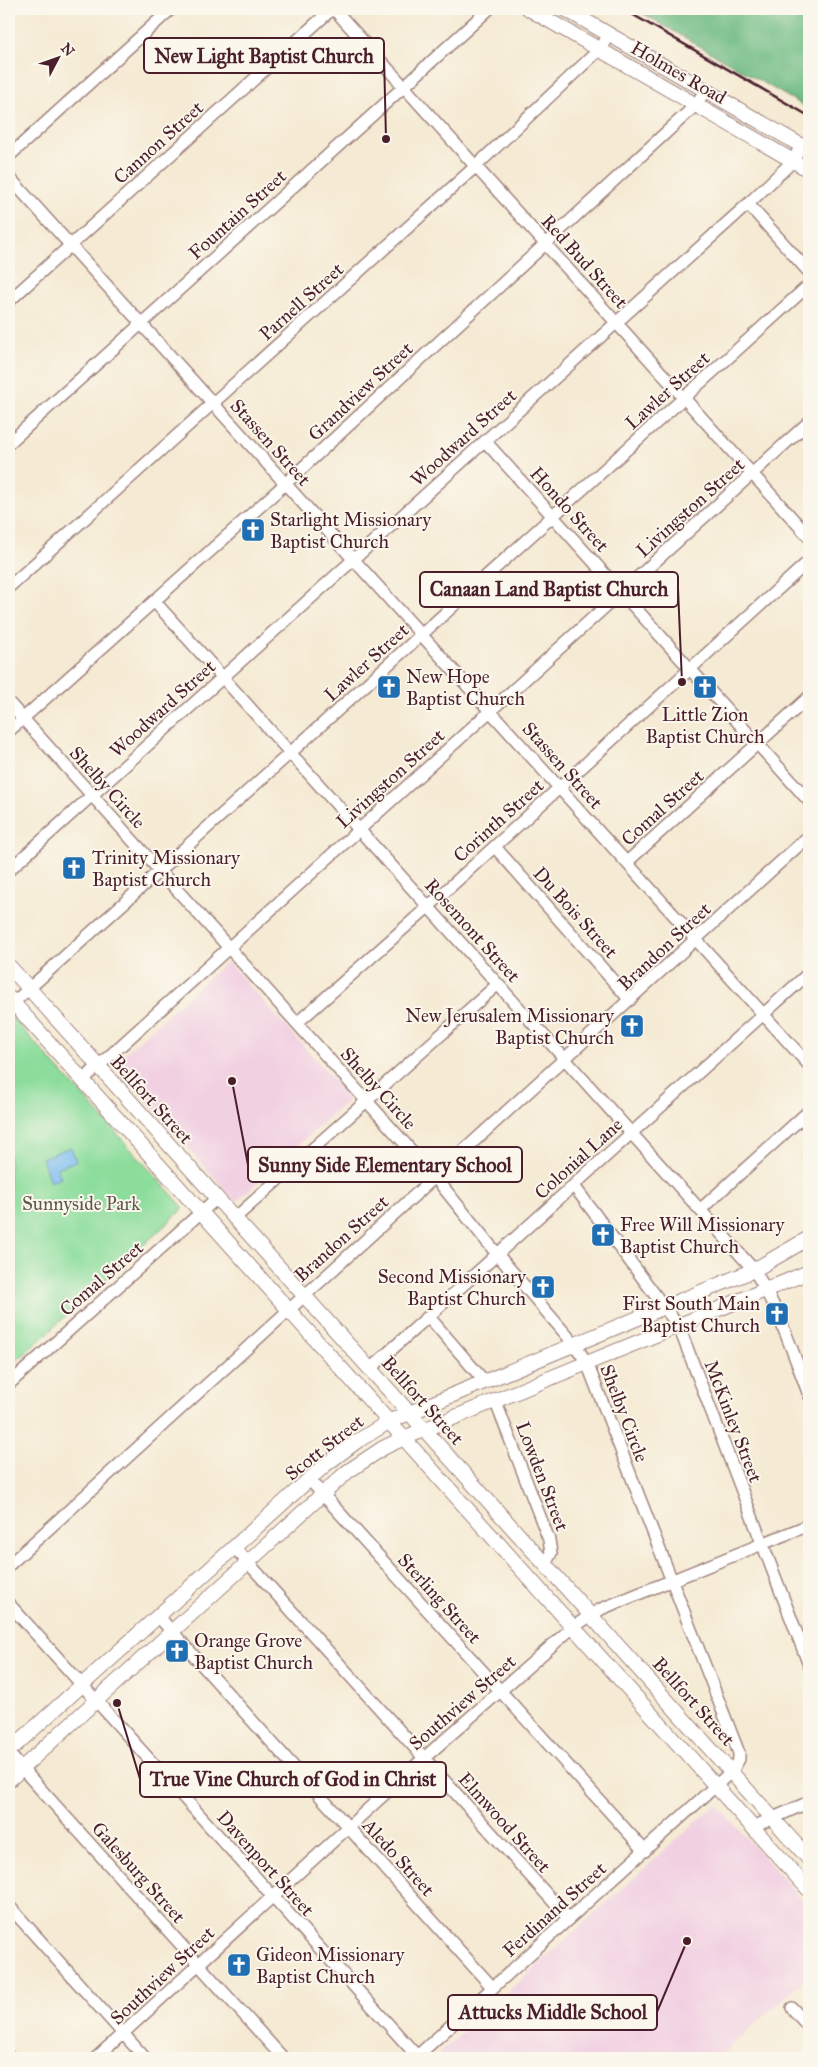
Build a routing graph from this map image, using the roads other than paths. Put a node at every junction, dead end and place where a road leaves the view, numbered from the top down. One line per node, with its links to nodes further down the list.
1 (171, 9): 12 (street)
2 (333, 9): 8 (street, Red Bud Street); 19 (street, Cannon Street)
3 (488, 9): 8 (street, Fountain Street)
4 (529, 9): 7 (main road, Holmes Road)
5 (565, 9): 6 (main road, Holmes Road)
6 (609, 34): 7 (street, Parnell Street); 9 (main road, Holmes Road)
7 (601, 48): 10 (main road, Holmes Road); 14 (street, Parnell Street)
8 (404, 86): 14 (street, Red Bud Street); 24 (street, Fountain Street)
9 (705, 90): 10 (street, Grandview Street); 11 (main road, Holmes Road)
10 (698, 104): 13 (main road, Holmes Road); 18 (street, Grandview Street)
11 (805, 147): 13 (street, Woodward Street)
12 (9, 156)
13 (793, 161): 15 (main road, Holmes Road); 17 (street, Woodward Street)
14 (476, 166): 18 (street, Red Bud Street); 26 (street, Parnell Street)
15 (809, 170)
16 (9, 177): 19 (street, Stassen Street)
17 (748, 204): 20 (street); 23 (street, Woodward Street)
18 (546, 245): 23 (street, Red Bud Street); 31 (street, Grandview Street)
19 (71, 246): 22 (street, Cannon Street); 24 (street, Stassen Street)
20 (809, 272)
21 (809, 285): 25 (street, Lawler Street)
22 (9, 301)
23 (617, 323): 25 (street, Red Bud Street); 28 (street, Woodward Street)
24 (141, 324): 26 (street, Stassen Street); 29 (street, Fountain Street)
25 (684, 398): 30 (street, Red Bud Street); 32 (street, Lawler Street)
26 (214, 404): 31 (street, Stassen Street); 36 (street, Parnell Street)
27 (809, 422): 30 (street, Livingston Street)
28 (485, 441): 32 (street, Hondo Street); 34 (street, Woodward Street)
29 (9, 443)
30 (753, 474): 33 (street, Red Bud Street); 37 (street, Livingston Street)
31 (285, 484): 34 (street, Stassen Street); 38 (street, Grandview Street)
32 (552, 516): 37 (street, Hondo Street); 39 (street, Lawler Street)
33 (809, 537)
34 (354, 560): 39 (street, Stassen Street); 41 (street, Woodward Street)
35 (809, 561): 40 (street, Corinth Street)
36 (9, 587)
37 (622, 593): 40 (street, Hondo Street); 44 (street, Livingston Street)
38 (155, 602): 41 (street, Rosemont Street); 45 (street, Grandview Street)
39 (422, 635): 44 (street, Stassen Street); 48 (street, Lawler Street)
40 (690, 670): 47 (street, Hondo Street); 49 (street, Corinth Street)
41 (222, 677): 48 (street, Rosemont Street); 50 (street, Woodward Street)
42 (809, 697): 47 (street, Comal Street)
43 (9, 703): 45 (street, Shelby Circle)
44 (491, 712): 49 (street, Stassen Street); 52 (street, Livingston Street)
45 (23, 718): 46 (street, Grandview Street); 50 (street, Shelby Circle)
46 (9, 731)
47 (758, 744): 51 (street, Hondo Street); 55 (street, Comal Street)
48 (291, 754): 52 (street, Rosemont Street); 57 (street, Lawler Street)
49 (560, 788): 54 (street, Corinth Street); 55 (street, Stassen Street)
50 (93, 796): 56 (street, Woodward Street); 57 (street, Shelby Circle)
51 (809, 801)
52 (359, 830): 58 (street, Rosemont Street); 60 (street, Livingston Street)
53 (809, 836): 59 (street, Brandon Street)
54 (495, 847): 58 (street, Corinth Street); 66 (street, Du Bois Street)
55 (627, 862): 59 (street, Stassen Street)
56 (9, 870)
57 (161, 872): 60 (street, Shelby Circle); 64 (street, Lawler Street)
58 (428, 907): 63 (street, Rosemont Street); 68 (street, Corinth Street)
59 (696, 939): 66 (street, Brandon Street); 67 (street, Stassen Street)
60 (229, 947): 68 (street, Shelby Circle); 71 (street, Livingston Street)
61 (9, 966): 64 (main road, Bellfort Street)
62 (809, 973): 67 (street, Colonial Lane)
63 (498, 984): 69 (street, Rosemont Street); 73 (street)
64 (29, 989): 65 (street, Lawler Street); 71 (main road, Bellfort Street)
65 (11, 1000): 72 (main road, Bellfort Street)
66 (630, 1000): 69 (street, Brandon Street)
67 (764, 1014): 70 (street, Stassen Street); 75 (street, Colonial Lane)
68 (297, 1022): 73 (street, Shelby Circle)
69 (566, 1059): 75 (street, Rosemont Street); 76 (street, Brandon Street)
70 (809, 1065)
71 (98, 1066): 72 (street, Livingston Street); 78 (main road, Bellfort Street)
72 (83, 1080): 80 (main road, Bellfort Street)
73 (366, 1100): 76 (street, Shelby Circle); 81 (street)
74 (809, 1111): 79 (street)
75 (632, 1133): 77 (street, Colonial Lane); 79 (street, Rosemont Street)
76 (435, 1177): 83 (street, Shelby Circle); 87 (street, Brandon Street)
77 (574, 1186): 83 (street, Colonial Lane); 88 (street, McKinley Street)
78 (217, 1198): 80 (street, Comal Street); 81 (main road, Bellfort Street)
79 (700, 1209): 84 (street, Rosemont Street)
80 (201, 1212): 89 (main road, Bellfort Street); 96 (street, Comal Street)
81 (235, 1218): 87 (main road, Bellfort Street)
82 (809, 1238): 84 (main road, Scott Street)
83 (497, 1254): 90 (street, Colonial Lane); 92 (street, Shelby Circle)
84 (754, 1270): 86 (street, Rosemont Street); 88 (main road, Scott Street)
85 (809, 1272): 86 (main road, Scott Street)
86 (767, 1290): 91 (main road, Scott Street); 97 (street, Rosemont Street)
87 (304, 1295): 89 (street, Brandon Street); 94 (main road, Bellfort Street)
88 (663, 1308): 91 (street, McKinley Street); 92 (main road, Scott Street)
89 (288, 1309): 100 (main road, Bellfort Street); 112 (street, Brandon Street)
90 (429, 1317): 94 (street, Colonial Lane); 95 (street)
91 (678, 1327): 93 (main road, Scott Street); 107 (street, McKinley Street)
92 (575, 1345): 93 (street, Shelby Circle); 95 (main road, Scott Street)
93 (587, 1363): 98 (main road, Scott Street); 113 (street, Shelby Circle)
94 (370, 1369): 99 (main road, Bellfort Street)
95 (484, 1382): 99 (main road, Scott Street)
96 (9, 1384)
97 (809, 1395)
98 (495, 1400): 101 (main road, Scott Street); 111 (street, Lowden Street)
99 (409, 1413): 100 (main road, Scott Street); 101 (main road, Bellfort Street)
100 (390, 1421): 102 (main road, Bellfort Street); 103 (main road, Scott Street)
101 (424, 1430): 102 (main road, Scott Street); 106 (main road, Bellfort Street)
102 (404, 1438): 104 (main road, Scott Street); 109 (main road, Bellfort Street)
103 (309, 1479): 104 (street, Sterling Street); 108 (main road, Scott Street)
104 (323, 1494): 110 (main road, Scott Street); 121 (street, Sterling Street)
105 (809, 1525): 107 (street, Southview Street)
106 (521, 1537): 109 (main road); 111 (main road, Bellfort Street)
107 (762, 1544): 113 (street, Southview Street); 119 (street, McKinley Street)
108 (234, 1548): 110 (street, Elmwood Street); 116 (main road, Scott Street)
109 (505, 1551): 117 (main road, Bellfort Street)
110 (248, 1563): 118 (main road, Scott Street); 126 (street, Elmwood Street)
111 (545, 1564): 115 (main road, Bellfort Street)
112 (9, 1565)
113 (671, 1581): 115 (street, Southview Street); 128 (street, Shelby Circle)
114 (9, 1604): 120 (street, Davenport Street)
115 (590, 1615): 117 (street, Southview Street); 122 (main road, Bellfort Street)
116 (158, 1616): 118 (street, Aledo Street); 120 (main road, Scott Street)
117 (573, 1627): 121 (street, Southview Street); 124 (main road, Bellfort Street)
118 (172, 1631): 123 (main road, Scott Street); 133 (street, Aledo Street)
119 (809, 1665)
120 (82, 1685): 123 (street, Davenport Street); 125 (main road, Scott Street)
121 (501, 1691): 126 (street, Southview Street); 135 (street, Sterling Street)
122 (661, 1693): 124 (main road); 128 (main road, Bellfort Street)
123 (96, 1700): 127 (main road, Scott Street); 138 (street, Davenport Street)
124 (646, 1707): 130 (main road, Bellfort Street)
125 (9, 1752): 127 (street, Galesburg Street)
126 (424, 1758): 133 (street, Southview Street); 140 (street, Elmwood Street)
127 (21, 1768): 129 (main road, Scott Street); 141 (street, Galesburg Street)
128 (732, 1771): 130 (street); 132 (main road, Bellfort Street)
129 (9, 1780)
130 (716, 1785): 134 (main road, Bellfort Street); 135 (street, Ferdinand Street)
131 (809, 1802): 132 (street)
132 (773, 1818): 134 (street); 136 (main road, Bellfort Street)
133 (349, 1827): 138 (street, Southview Street); 142 (street, Aledo Street)
134 (752, 1827): 137 (main road, Bellfort Street)
135 (645, 1851): 140 (street, Ferdinand Street)
136 (809, 1859)
137 (809, 1890)
138 (273, 1896): 141 (street, Southview Street); 146 (street, Davenport Street)
139 (9, 1906): 145 (street)
140 (569, 1919): 142 (street, Ferdinand Street)
141 (199, 1965): 145 (street, Southview Street); 149 (street, Galesburg Street)
142 (493, 1988): 146 (street, Ferdinand Street)
143 (792, 2008): 144 (street)
144 (809, 2027)
145 (124, 2034): 147 (street, Southview Street); 148 (street)
146 (416, 2057)
147 (96, 2058)
148 (145, 2058)
149 (283, 2058)

